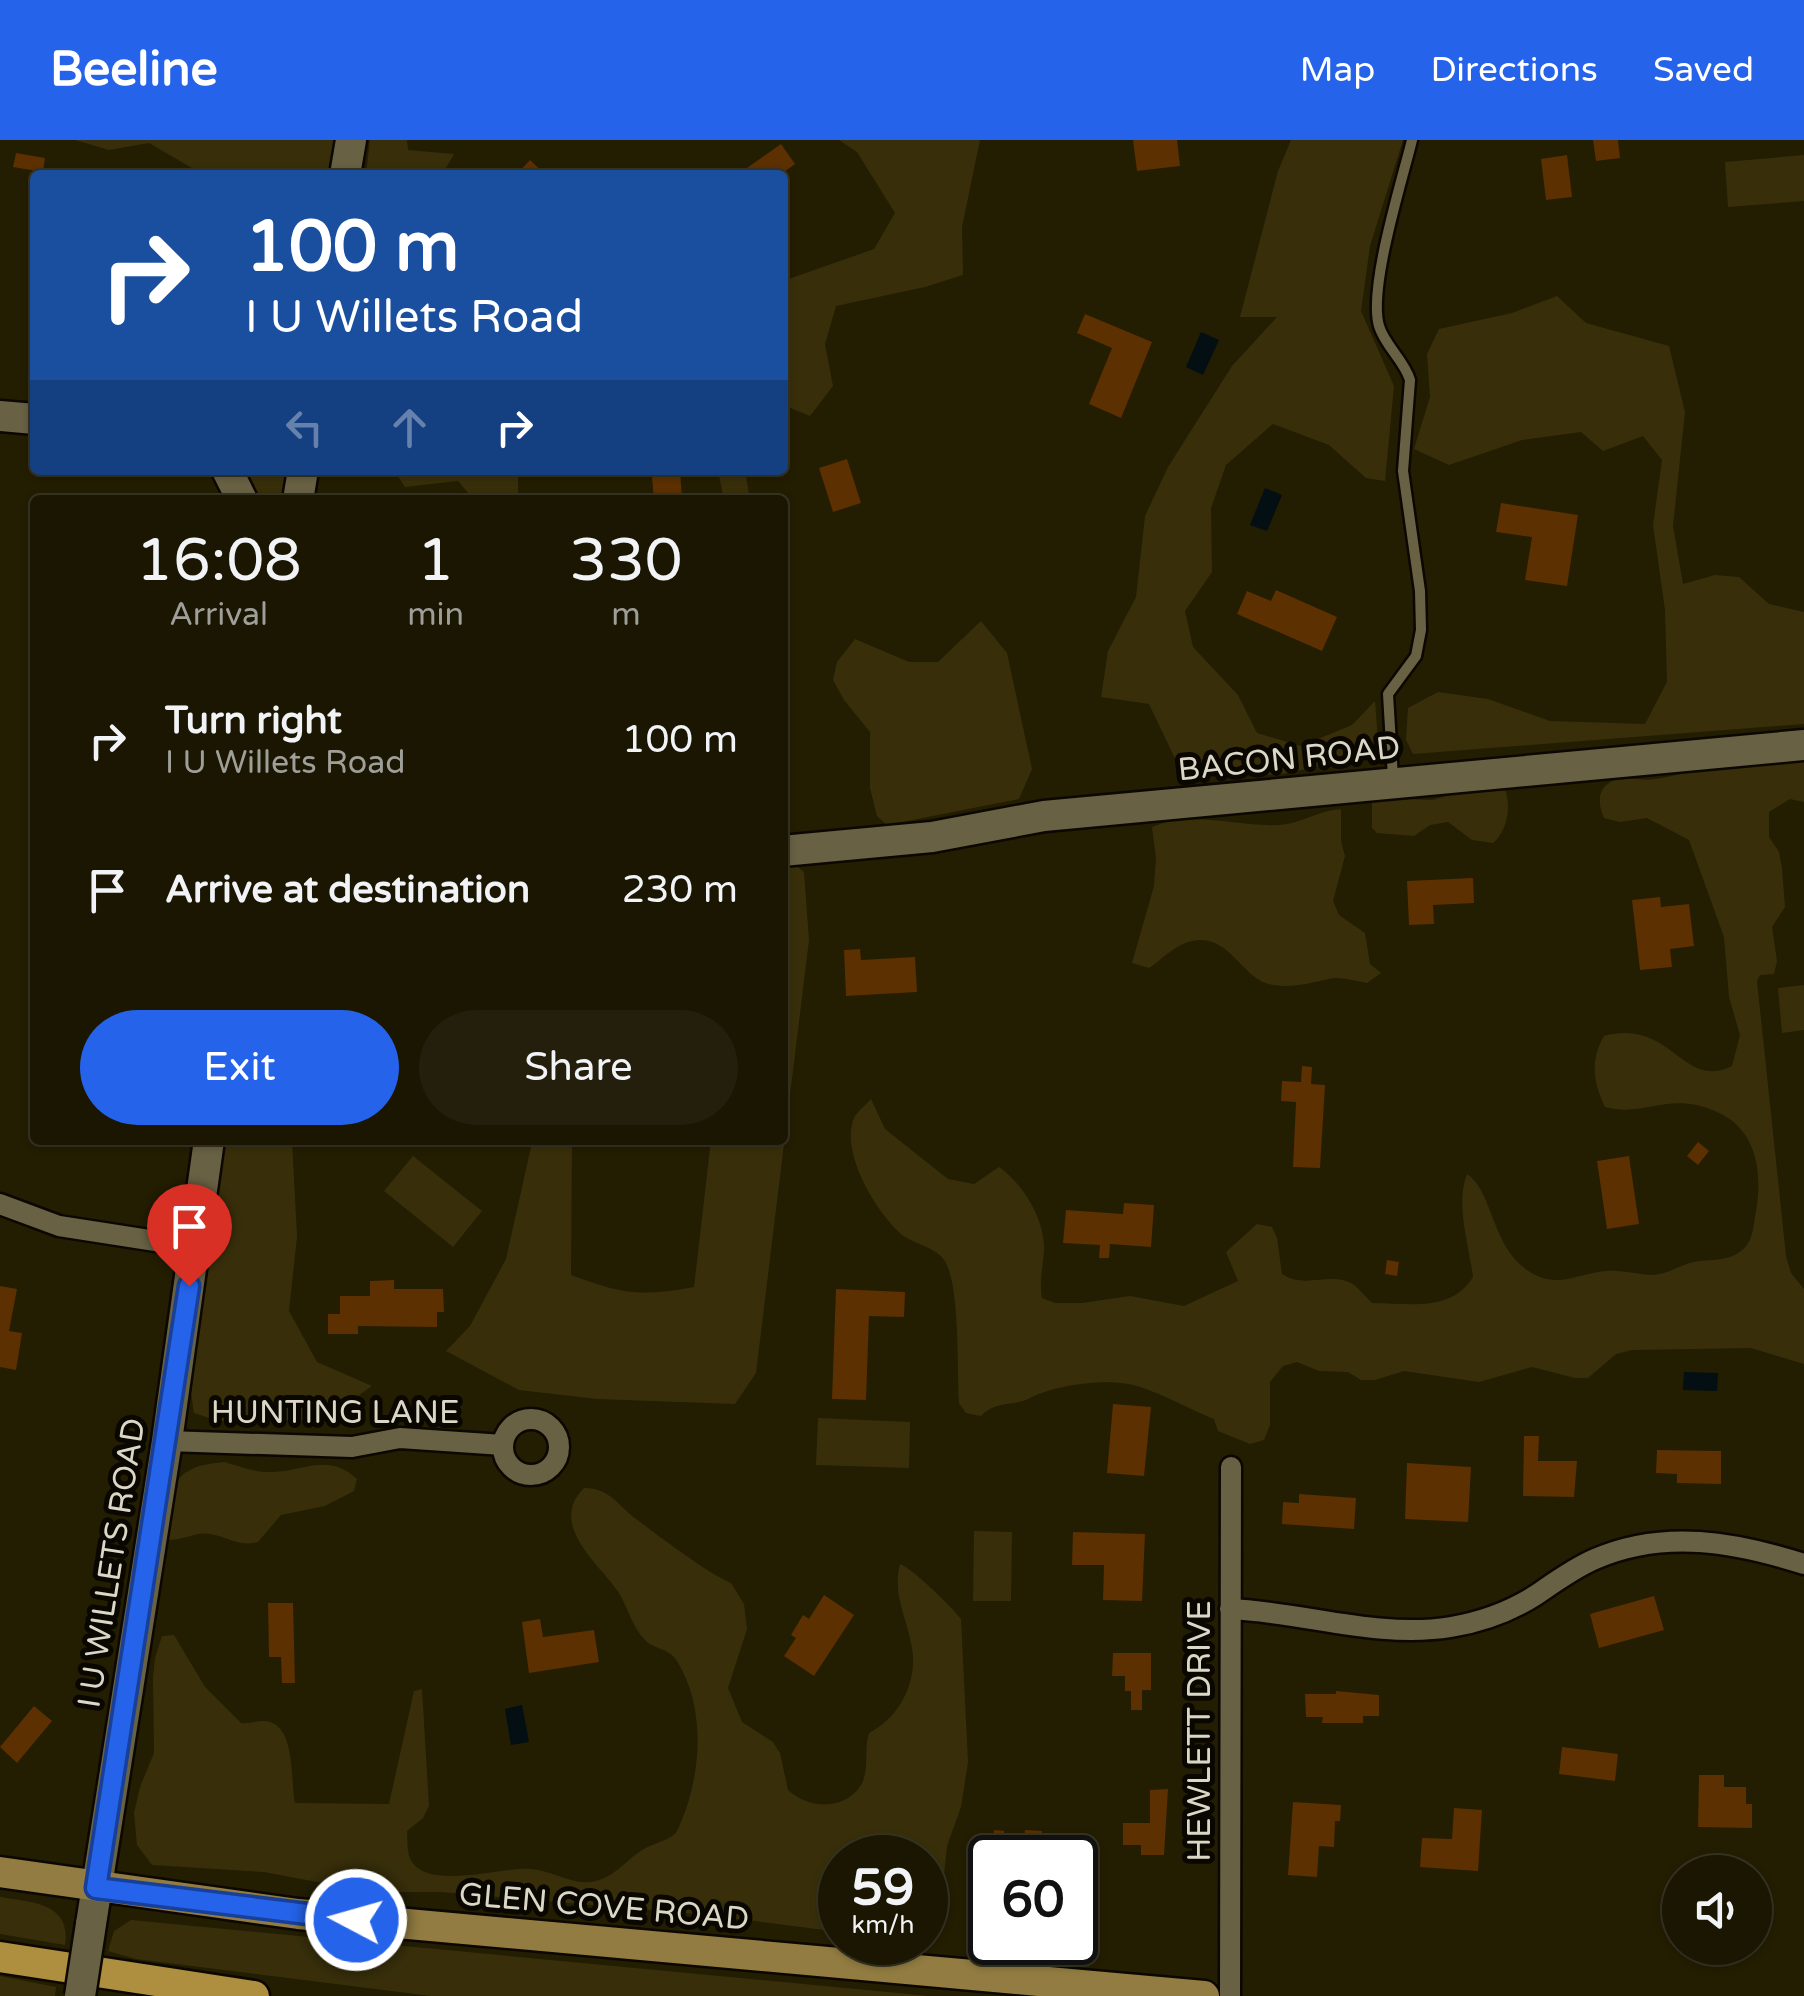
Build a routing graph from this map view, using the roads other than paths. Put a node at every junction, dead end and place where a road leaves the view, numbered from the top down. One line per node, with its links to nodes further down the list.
1 (350, 140): 3 (street)
2 (1412, 140): 7 (lane)
3 (347, 170)
4 (0, 416): 5 (street)
5 (30, 419)
6 (1804, 745): 7 (street, BACON ROAD)
7 (1394, 784): 8 (street, BACON ROAD)
8 (788, 850)
9 (209, 1145): 11 (street, I U WILLETS ROAD)
10 (0, 1204): 11 (street)
11 (194, 1248): 12 (street, I U WILLETS ROAD)
12 (167, 1441): 13 (street, HUNTING LANE); 18 (street, I U WILLETS ROAD)
13 (503, 1445)
14 (1232, 1467): 16 (street, HEWLETT DRIVE)
15 (1804, 1564): 16 (street)
16 (1230, 1608): 23 (street, HEWLETT DRIVE)
17 (0, 1872): 18 (main road, GLEN COVE ROAD)
18 (96, 1888): 20 (street, I U WILLETS ROAD, bridge); 22 (main road, GLEN COVE ROAD)
19 (0, 1958): 21 (highway)
20 (80, 1996)
21 (254, 1996)
22 (1204, 1996)
23 (1230, 1996)

